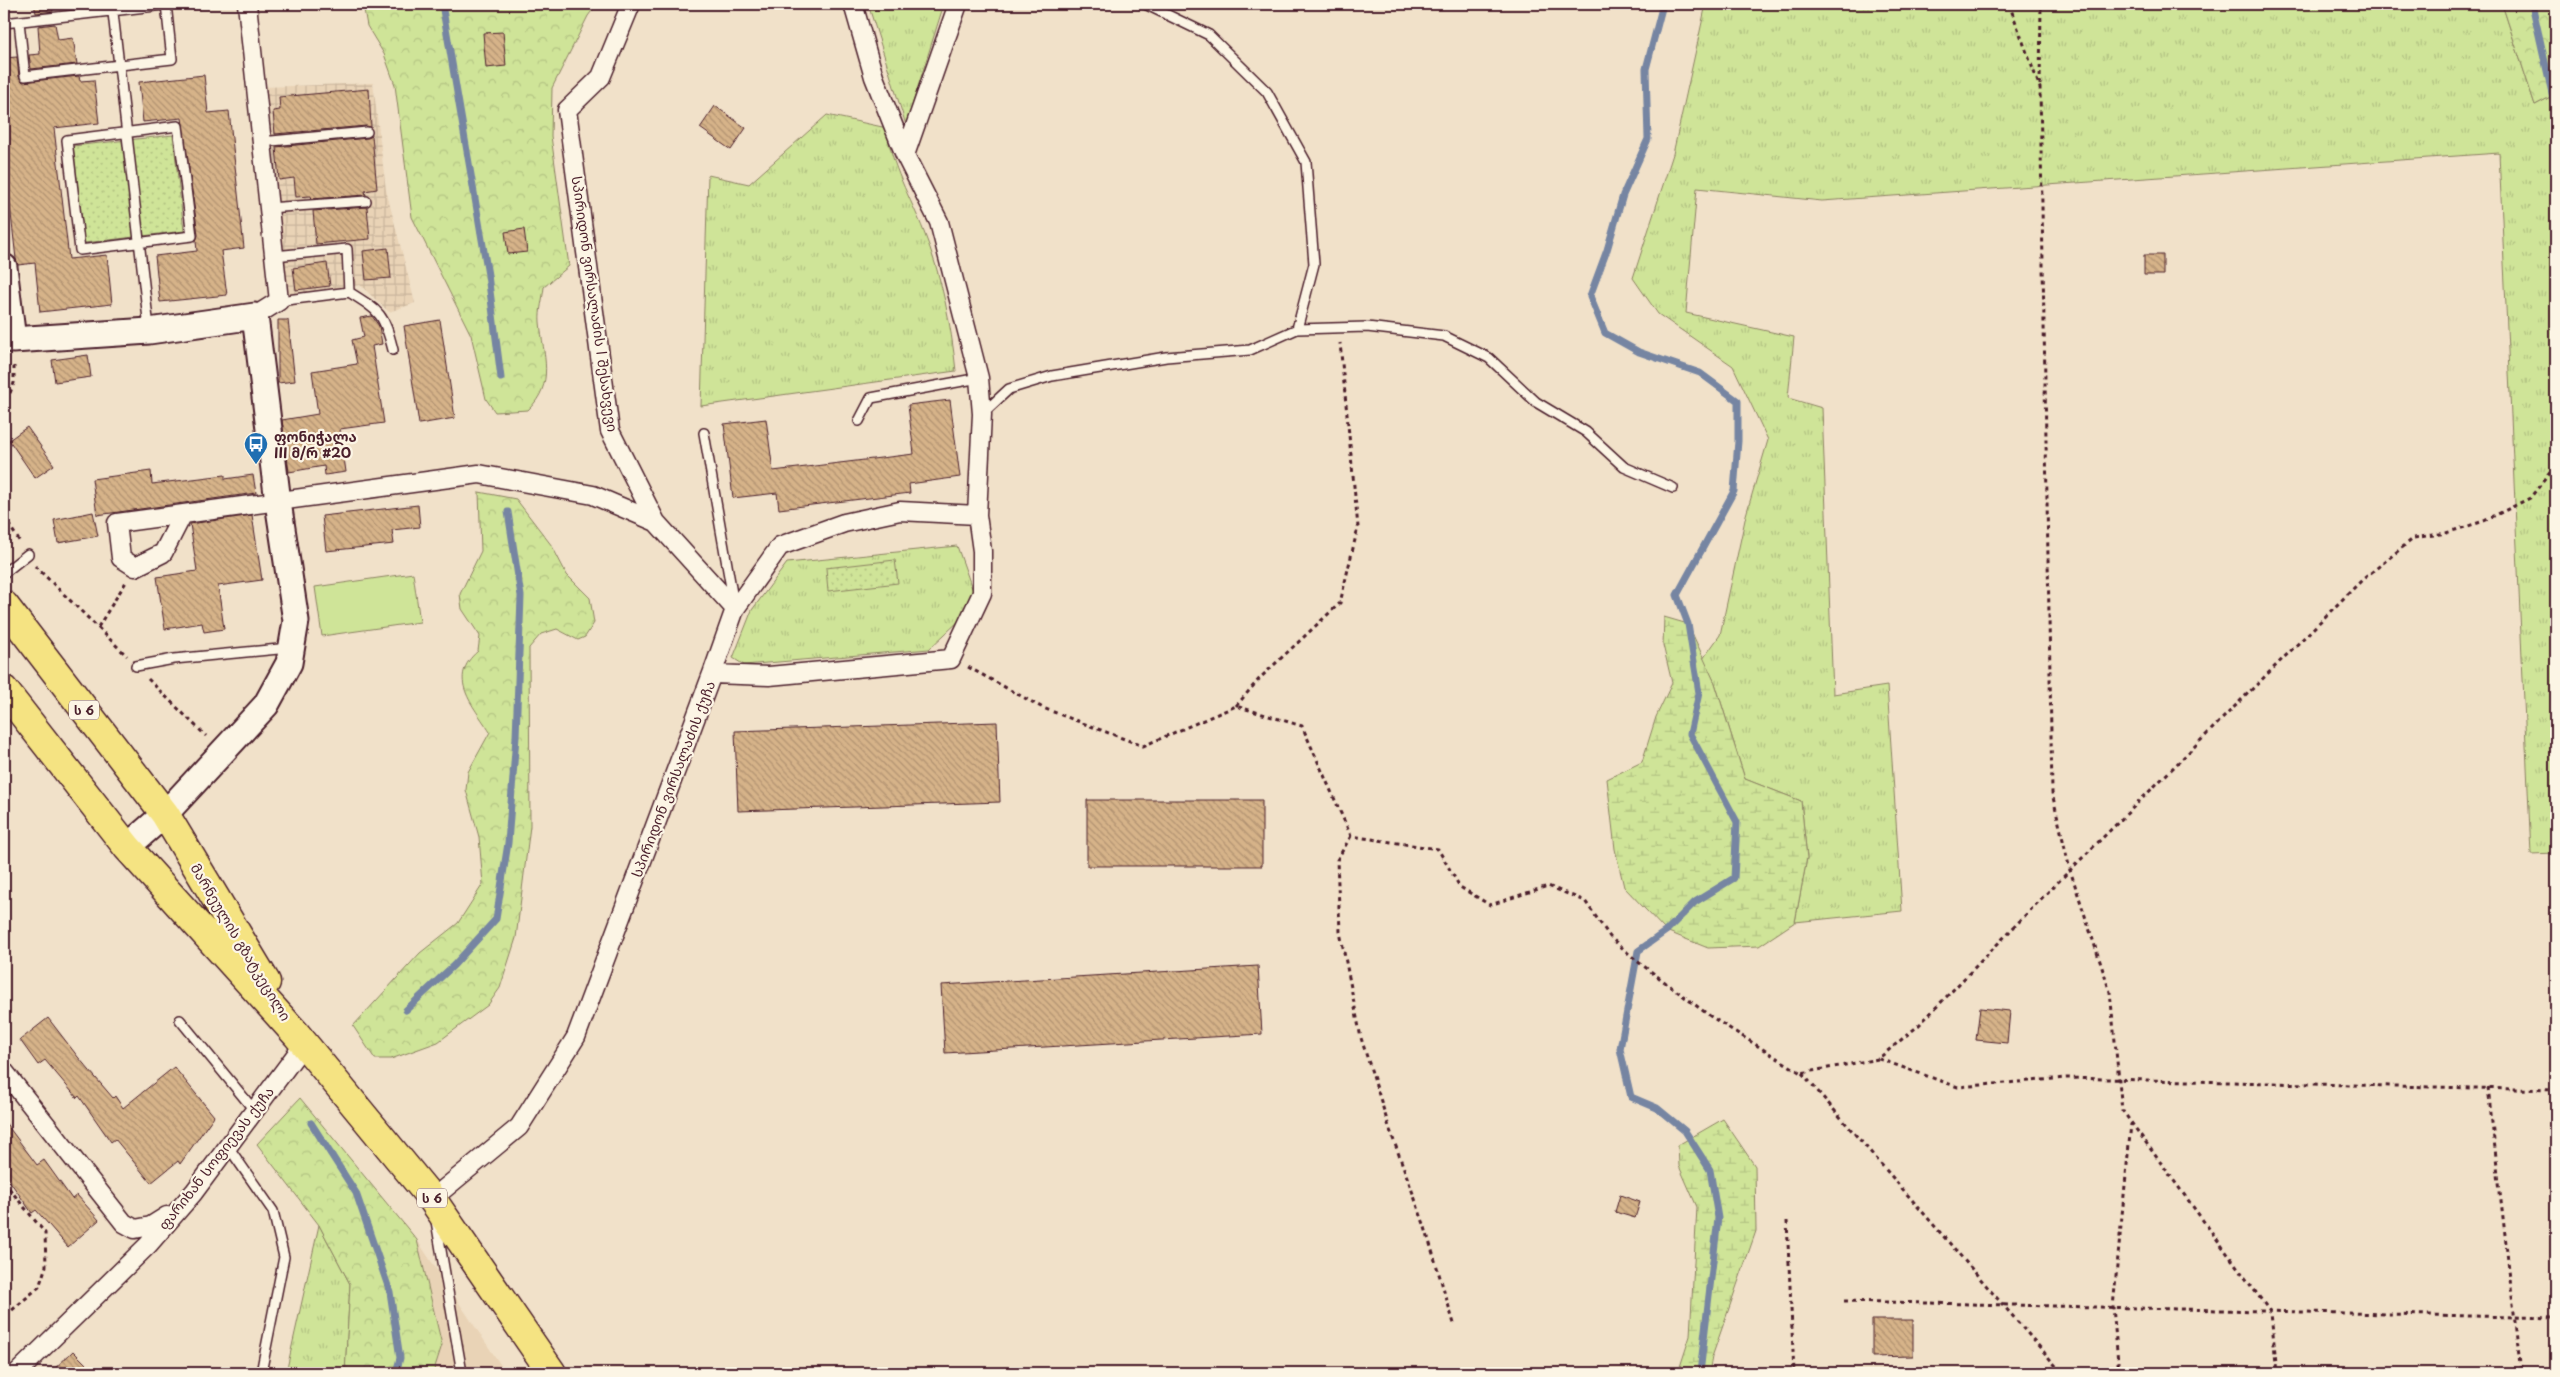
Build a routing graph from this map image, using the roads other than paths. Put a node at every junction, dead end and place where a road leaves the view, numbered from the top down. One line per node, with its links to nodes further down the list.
1 (168, 4): 7 (lane); 10 (lane)
2 (247, 4): 13 (street)
3 (631, 4): 34 (street, სპირიდონ ვირსალაძის I შესახვევი)
4 (853, 4): 14 (street)
5 (958, 4): 14 (street)
6 (1145, 4): 23 (lane)
7 (112, 7): 8 (lane); 10 (lane)
8 (19, 22): 9 (lane); 10 (lane)
9 (4, 23)
10 (119, 65): 11 (lane)
11 (126, 132): 17 (lane); 17 (lane); 17 (lane)
12 (367, 132): 13 (lane)
13 (261, 142): 16 (street)
14 (905, 155): 26 (street)
15 (366, 201): 16 (lane)
16 (268, 208): 18 (street)
17 (139, 242): 24 (lane)
18 (274, 256): 20 (lane); 21 (street)
19 (4, 267): 24 (street)
20 (349, 292): 21 (lane); 25 (lane)
21 (279, 301): 22 (street)
22 (255, 316): 24 (street); 31 (street)
23 (1297, 329): 27 (lane); 30 (lane)
24 (150, 331)
25 (393, 350)
26 (978, 378): 27 (street); 28 (lane)
27 (982, 414): 33 (street)
28 (859, 421)
29 (704, 433): 38 (lane)
30 (1674, 488)
31 (278, 502): 32 (street); 34 (street); 39 (street)
32 (183, 514): 32 (street)
33 (977, 515): 38 (street); 41 (street, სპირიდონ ვირსალაძის ქუჩა)
34 (656, 522): 38 (street, სპირიდონ ვირსალაძის I შესახვევი)
35 (28, 554): 36 (lane)
36 (4, 573)
37 (4, 605): 43 (highway, მარნეულის გზატკეცილი / ს 6)
38 (735, 609): 41 (street)
39 (292, 648): 40 (lane); 43 (street)
40 (136, 666)
41 (712, 674): 50 (street, სპირიდონ ვირსალაძის ქუჩა)
42 (4, 690): 44 (highway, მარნეულის გზატკეცილი / ს 6)
43 (165, 814): 44 (street); 46 (highway, მარნეულის გზატკეცილი / ს 6)
44 (127, 847): 46 (highway, მარნეულის გზატკეცილი / ს 6)
45 (180, 1020): 48 (lane)
46 (301, 1039): 48 (street, ფარიხან სოფიევას ქუჩა); 50 (highway, ს 6)
47 (4, 1071): 51 (street)
48 (254, 1110): 49 (street, ფარიხან სოფიევას ქუჩა)
49 (227, 1145): 51 (street, ფარიხან სოფიევას ქუჩა); 53 (lane)
50 (432, 1199): 54 (lane); 55 (highway, ს 6)
51 (176, 1210): 52 (street, ფარიხან სოფიევას ქუჩა)
52 (17, 1373)
53 (261, 1373)
54 (462, 1373)
55 (552, 1373)

